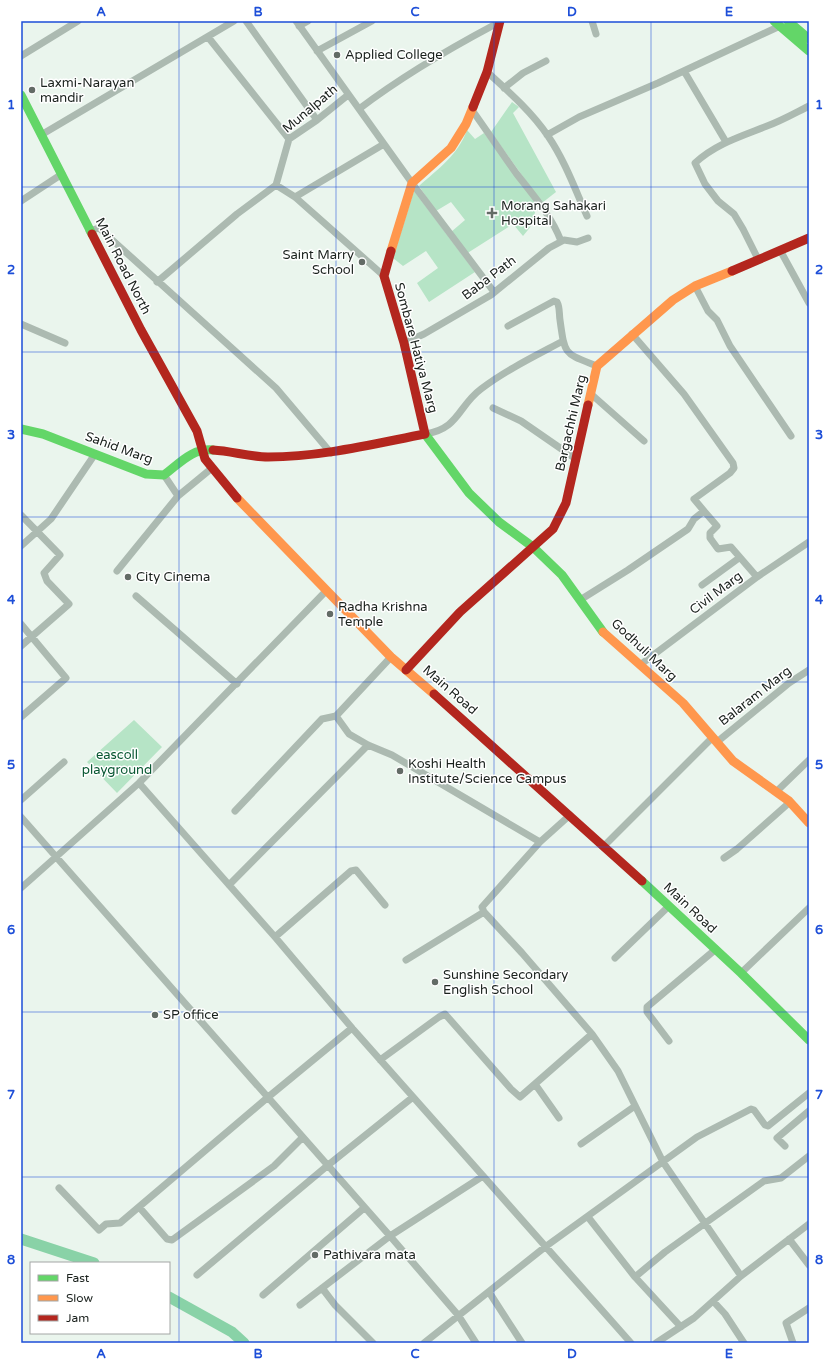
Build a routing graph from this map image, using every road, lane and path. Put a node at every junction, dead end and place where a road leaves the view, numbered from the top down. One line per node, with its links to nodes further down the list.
1 (78, 21): 15 (street)
2 (234, 21): 11 (street)
3 (246, 21): 25 (street)
4 (308, 21): 7 (street)
5 (372, 21): 13 (street)
6 (592, 21): 10 (street)
7 (297, 23): 13 (street, Munalpath)
8 (499, 23): 18 (main road); 23 (street)
9 (781, 23): 12 (main road); 14 (main road); 17 (street)
10 (596, 34)
11 (208, 37): 26 (street); 28 (street)
12 (809, 39)
13 (317, 51): 21 (street, Munalpath)
14 (809, 51)
15 (21, 56)
16 (546, 61): 19 (street)
17 (684, 71): 27 (street); 29 (street)
18 (487, 72): 19 (street); 24 (main road)
19 (504, 88): 27 (street)
20 (21, 95): 26 (main road, Main Road North)
21 (348, 96): 23 (street); 25 (street, Munalpath)
22 (809, 106): 29 (street)
23 (359, 109): 30 (street)
24 (472, 110): 32 (main road); 40 (street)
25 (317, 120): 28 (street, Munalpath)
26 (41, 135): 31 (main road, Main Road North)
27 (548, 135): 36 (street)
28 (289, 139): 33 (street, Munalpath)
29 (726, 142): 42 (street)
30 (384, 144): 32 (street); 34 (street)
31 (62, 174): 35 (street); 37 (main road, Main Road North)
32 (412, 183): 43 (main road); 46 (street)
33 (276, 185): 34 (street, Sombare Hatiya Marg); 44 (street)
34 (295, 197): 43 (street, Sombare Hatiya Marg)
35 (21, 201)
36 (587, 216)
37 (89, 231): 44 (street); 61 (main road, Main Road North)
38 (588, 238): 40 (street)
39 (809, 238): 41 (main road, Bargachhi Marg)
40 (561, 241): 46 (street, Baba Path)
41 (780, 250): 42 (main road, Bargachhi Marg); 47 (street)
42 (758, 259): 45 (main road, Bargachhi Marg)
43 (384, 276): 53 (main road, Sombare Hatiya Marg)
44 (157, 282): 62 (street)
45 (695, 286): 50 (main road, Bargachhi Marg); 59 (street)
46 (494, 292): 53 (street, Baba Path)
47 (809, 303)
48 (21, 324): 52 (street)
49 (508, 326): 51 (street)
50 (632, 334): 54 (main road, Bargachhi Marg); 68 (street)
51 (563, 341): 54 (street); 58 (street)
52 (65, 343)
53 (404, 343): 58 (main road, Sombare Hatiya Marg)
54 (597, 366): 55 (main road, Bargachhi Marg)
55 (591, 394): 60 (street); 64 (main road, Bargachhi Marg)
56 (493, 408): 64 (street)
57 (21, 429): 63 (main road, Sahid Marg)
58 (425, 434): 62 (main road); 73 (main road, Godhuli Marg)
59 (791, 436)
60 (644, 441)
61 (202, 449): 62 (main road); 65 (main road, Main Road North); 66 (main road, Sahid Marg)
62 (331, 453)
63 (95, 454): 66 (main road, Sahid Marg); 70 (street)
64 (576, 459): 73 (main road, Bargachhi Marg)
65 (212, 468): 67 (street); 78 (main road, Main Road North)
66 (164, 475): 67 (street)
67 (178, 496): 75 (street)
68 (704, 511): 74 (street); 80 (street)
69 (21, 515): 70 (street)
70 (38, 533): 72 (street); 82 (street)
71 (809, 542): 76 (street, Civil Marg)
72 (21, 546)
73 (533, 547): 80 (main road, Godhuli Marg); 86 (main road, Bargachhi Marg)
74 (740, 558): 76 (street); 77 (street)
75 (117, 571)
76 (757, 577): 85 (street, Civil Marg)
77 (702, 584)
78 (326, 591): 84 (main road, Main Road); 88 (street)
79 (136, 596): 88 (street)
80 (580, 600): 85 (main road, Godhuli Marg)
81 (21, 624): 82 (street)
82 (31, 637): 83 (street); 90 (street)
83 (21, 646)
84 (391, 657): 86 (main road, Main Road); 89 (street)
85 (640, 665): 91 (main road, Godhuli Marg)
86 (406, 670): 100 (main road, Main Road)
87 (809, 670): 91 (street, Balaram Marg)
88 (237, 684): 95 (street)
89 (336, 716): 92 (street); 99 (street)
90 (21, 717)
91 (715, 740): 96 (main road, Godhuli Marg); 104 (street, Balaram Marg)
92 (368, 745): 103 (street); 107 (street)
93 (809, 760): 96 (street)
94 (64, 762): 97 (street)
95 (139, 783): 105 (street); 107 (street)
96 (777, 791): 98 (main road, Godhuli Marg)
97 (21, 800)
98 (790, 802): 102 (main road, Godhuli Marg); 106 (street)
99 (235, 811)
100 (569, 816): 103 (street); 104 (main road, Main Road); 110 (main road, Main Road)
101 (21, 817): 105 (street)
102 (809, 823)
103 (540, 842): 112 (street)
104 (604, 846): 110 (main road, Main Road)
105 (57, 857): 108 (street); 127 (street)
106 (724, 858)
107 (228, 885): 113 (street)
108 (21, 888)
109 (385, 905): 113 (street)
110 (667, 907): 114 (main road, Main Road); 115 (street)
111 (809, 908): 117 (street)
112 (484, 912): 116 (street); 119 (street)
113 (275, 937): 118 (street)
114 (714, 951): 117 (main road, Main Road); 121 (street); 122 (main road, Main Road)
115 (615, 958)
116 (406, 960)
117 (741, 973): 120 (main road, Main Road)
118 (352, 1028): 123 (street); 127 (street)
119 (592, 1034): 124 (street); 128 (street)
120 (809, 1040)
121 (669, 1041)
122 (809, 1044)
123 (380, 1060): 124 (street); 126 (street)
124 (535, 1084): 130 (street)
125 (809, 1093): 135 (street)
126 (413, 1097): 136 (street); 137 (street)
127 (267, 1098): 131 (street); 139 (street)
128 (635, 1106): 132 (street); 135 (street)
129 (809, 1111): 133 (street)
130 (559, 1118)
131 (302, 1138): 136 (street); 139 (street)
132 (581, 1144)
133 (785, 1146)
134 (809, 1156): 143 (street)
135 (663, 1162): 141 (street); 143 (street)
136 (327, 1166): 140 (street); 148 (street)
137 (483, 1176): 144 (street); 146 (street)
138 (59, 1188): 139 (street)
139 (139, 1207)
140 (364, 1208): 144 (street); 153 (street)
141 (588, 1217): 146 (street); 150 (street)
142 (809, 1224): 145 (street)
143 (705, 1225): 149 (street); 150 (street)
144 (390, 1236): 151 (street); 157 (street)
145 (789, 1239): 147 (street); 149 (street)
146 (545, 1247): 152 (street); 163 (street)
147 (809, 1265)
148 (197, 1275)
149 (741, 1276): 154 (street)
150 (636, 1277): 158 (street)
151 (322, 1288): 155 (street); 159 (street)
152 (489, 1292): 157 (street); 162 (street)
153 (263, 1295)
154 (713, 1301): 158 (street); 165 (street)
155 (300, 1305)
156 (809, 1308): 166 (street)
157 (458, 1315): 160 (street); 161 (street)
158 (681, 1327): 164 (street)
159 (373, 1343)
160 (424, 1343)
161 (476, 1343)
162 (522, 1343)
163 (631, 1343)
164 (656, 1343)
165 (744, 1343)
166 (793, 1343)

